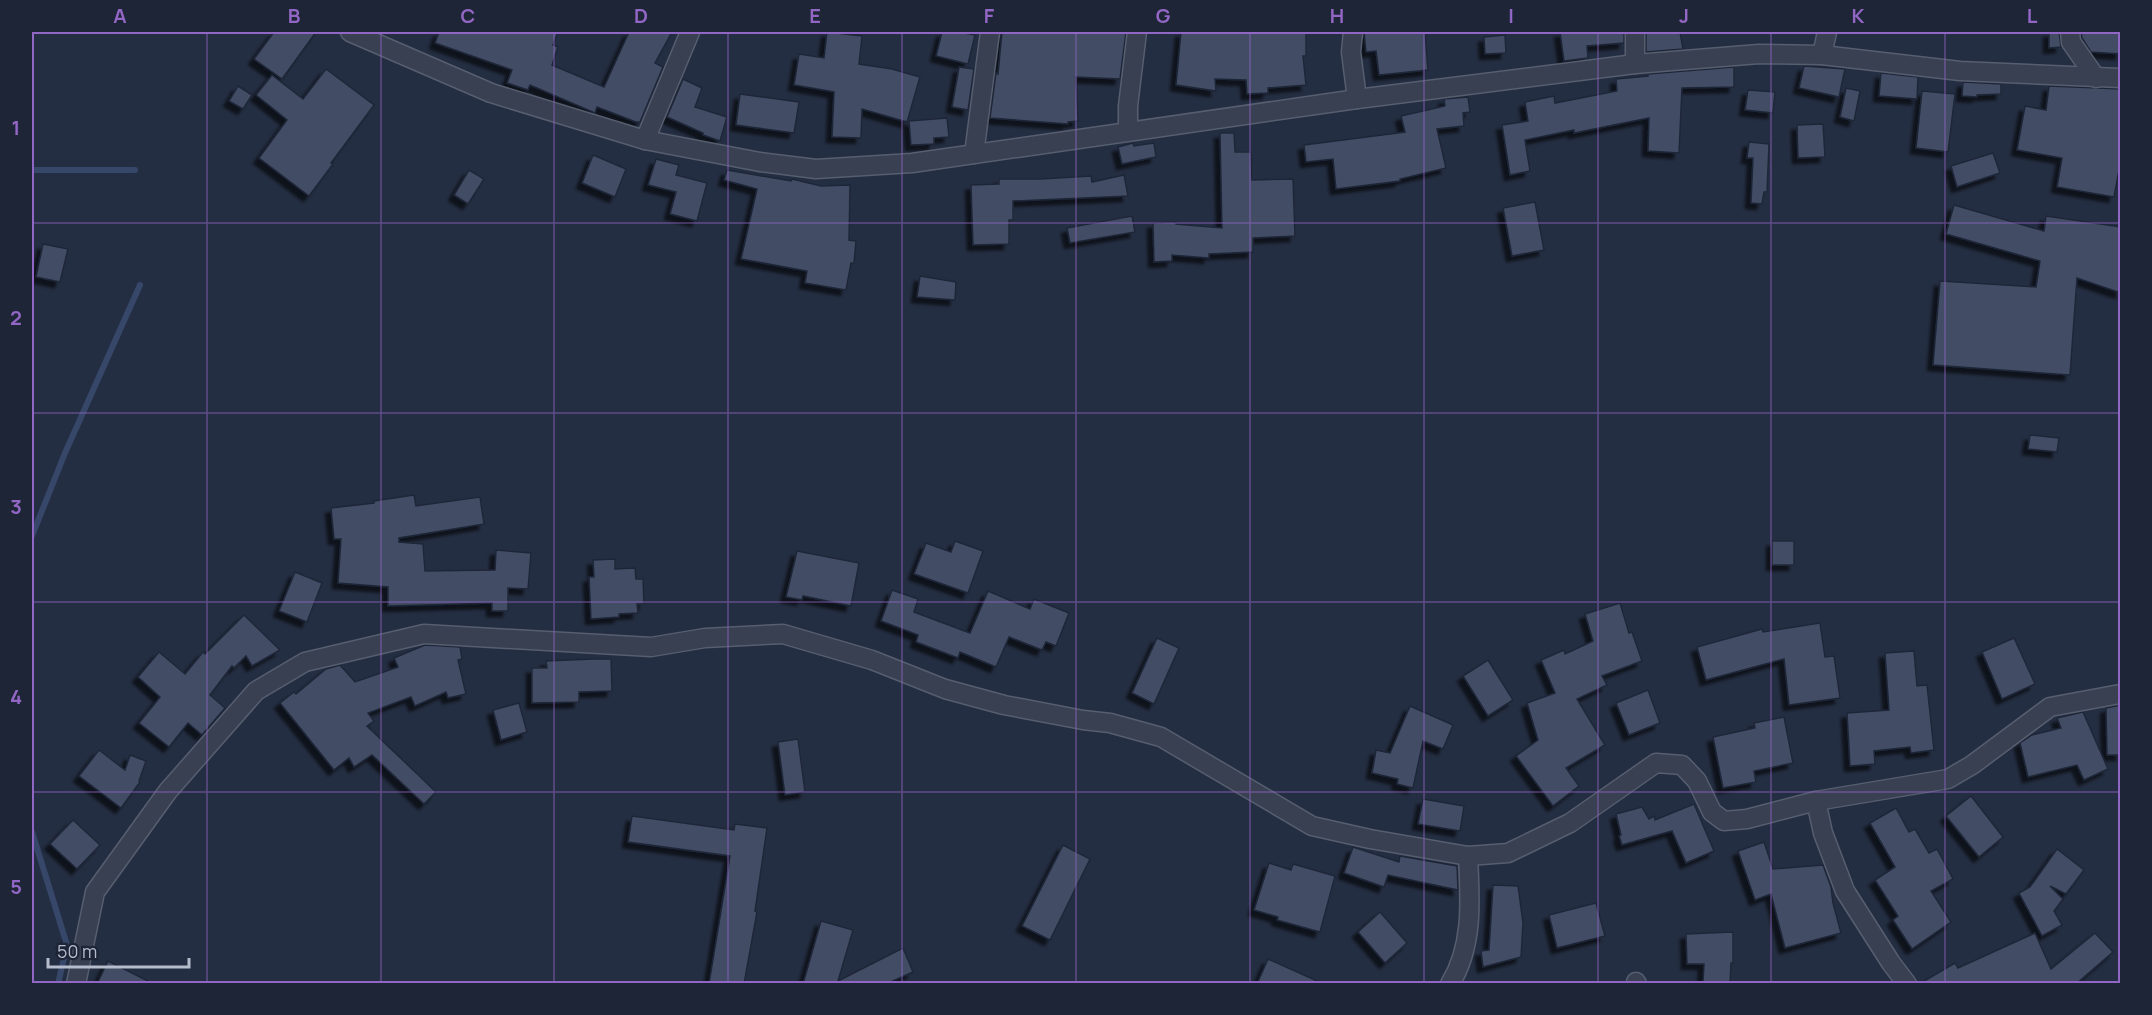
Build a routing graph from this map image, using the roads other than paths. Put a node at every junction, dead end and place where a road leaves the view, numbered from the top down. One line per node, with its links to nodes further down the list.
1 (350, 32): 15 (street)
2 (690, 32): 15 (street)
3 (990, 32): 16 (street)
4 (1137, 32): 14 (street)
5 (1353, 32): 13 (street)
6 (1635, 32): 10 (street)
7 (1827, 32): 9 (street)
8 (2070, 32): 11 (street)
9 (1822, 55): 10 (street); 11 (street)
10 (1635, 64): 13 (street)
11 (2096, 78): 12 (street)
12 (2121, 78)
13 (1357, 99): 14 (street)
14 (1128, 131): 16 (street)
15 (645, 140): 16 (street)
16 (974, 154)
17 (2121, 694): 18 (street)
18 (1816, 801): 19 (street); 22 (street)
19 (1468, 856): 20 (street); 21 (street)
20 (76, 984)
21 (1450, 984)
22 (1907, 984)

